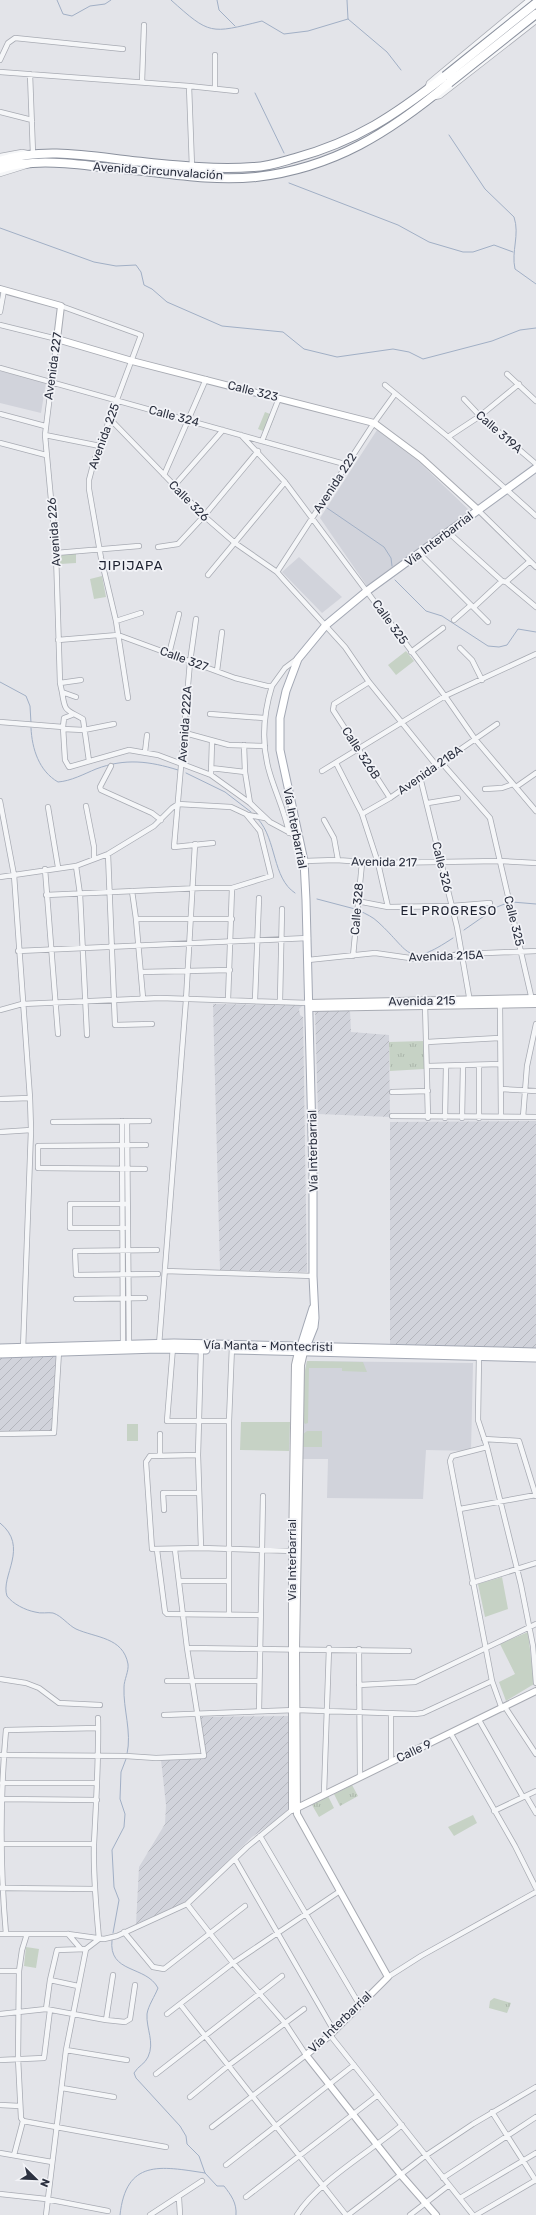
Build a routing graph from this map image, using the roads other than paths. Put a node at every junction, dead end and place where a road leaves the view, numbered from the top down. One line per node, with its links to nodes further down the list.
1 (529, 0): 3 (street, Avenida Circunvalación)
2 (536, 3): 17 (highway, Avenida Circunvalación, bridge)
3 (516, 11): 7 (street); 17 (street, Avenida Circunvalación)
4 (536, 14): 17 (highway, Avenida Circunvalación, bridge)
5 (536, 21): 7 (street, Avenida Circunvalación)
6 (144, 25): 13 (street)
7 (527, 28): 17 (street, Avenida Circunvalación)
8 (123, 49): 10 (street)
9 (215, 55): 15 (street)
10 (0, 60)
11 (0, 72): 12 (street)
12 (30, 74): 13 (street); 19 (street)
13 (142, 82): 14 (street)
14 (188, 86): 15 (street); 25 (street)
15 (215, 88): 16 (street)
16 (236, 91)
17 (429, 94): 25 (highway, Avenida Circunvalación); 28 (highway, Avenida Circunvalación)
18 (0, 112): 19 (street)
19 (32, 120): 20 (street)
20 (33, 154): 21 (street, Avenida Circunvalación); 22 (highway, Avenida Circunvalación); 24 (highway, Avenida Circunvalación)
21 (0, 156)
22 (0, 161)
23 (34, 163): 26 (highway, Avenida Circunvalación); 27 (street, Avenida Circunvalación); 28 (highway, Avenida Circunvalación)
24 (180, 166): 25 (highway, Avenida Circunvalación); 28 (highway)
25 (192, 167)
26 (0, 169)
27 (0, 174)
28 (180, 175)
29 (2, 289): 30 (street); 31 (street)
30 (61, 306): 33 (street, Avenida 227); 34 (street, Avenida 225)
31 (0, 312)
32 (0, 325): 33 (street, Calle 323)
33 (57, 339): 34 (street, Calle 323); 38 (street, Avenida 227)
34 (132, 360): 37 (street, Calle 323); 44 (street, Avenida 225)
35 (0, 368): 38 (street, Calle 324)
36 (507, 374): 39 (street)
37 (206, 379): 42 (street, Calle 323); 49 (street)
38 (50, 382): 44 (street, Calle 324); 51 (street, Avenida 227)
39 (519, 384): 45 (street); 47 (street)
40 (385, 385): 41 (street)
41 (395, 394): 50 (street, Avenida 222); 55 (street)
42 (278, 398): 50 (street, Calle 323); 56 (street)
43 (464, 399): 47 (street, Calle 319A)
44 (117, 401): 48 (street, Avenida 225); 49 (street, Calle 324)
45 (536, 401)
46 (0, 414): 51 (street)
47 (480, 416): 55 (street); 61 (street, Calle 319A)
48 (110, 419): 58 (street, Avenida 225); 64 (street, Calle 326)
49 (189, 421): 52 (street, Calle 324); 64 (street)
50 (374, 423): 62 (street, Avenida 222); 68 (street, Calle 323)
51 (45, 426): 53 (street, Avenida 226)
52 (223, 430): 54 (street, Calle 324); 66 (street)
53 (45, 435): 58 (street); 60 (street, Avenida 226)
54 (241, 435): 56 (street, Calle 324); 59 (street, Calle 325)
55 (448, 437): 67 (street)
56 (262, 441): 62 (street, Calle 324)
57 (0, 443): 60 (street)
58 (100, 446): 76 (street, Avenida 225)
59 (258, 451): 65 (street, Calle 325); 69 (street)
60 (46, 456): 77 (street, Avenida 226)
61 (536, 464)
62 (348, 465): 71 (street, Avenida 222)
63 (536, 468): 67 (main road, Vía Interbarrial)
64 (164, 475): 66 (street, Calle 326)
65 (285, 482): 71 (street, Calle 325); 73 (street)
66 (174, 486): 69 (street, Calle 326)
67 (506, 489): 68 (main road, Vía Interbarrial); 70 (street)
68 (478, 510): 72 (main road, Vía Interbarrial); 79 (street)
69 (204, 516): 73 (street, Calle 326); 75 (street)
70 (536, 516)
71 (313, 518): 81 (street, Avenida 222); 84 (street, Calle 325)
72 (448, 532): 78 (main road, Vía Interbarrial); 83 (street)
73 (235, 543): 81 (street, Calle 326); 82 (street)
74 (140, 546): 76 (street)
75 (158, 547)
76 (99, 550): 77 (street); 91 (street, Avenida 225)
77 (56, 553): 97 (street, Avenida 226)
78 (420, 554): 84 (main road, Vía Interbarrial); 85 (street)
79 (530, 561): 80 (street); 83 (street)
80 (536, 568)
81 (277, 572): 93 (street)
82 (208, 575)
83 (504, 582): 85 (street); 86 (street)
84 (367, 591): 93 (main road, Vía Interbarrial); 99 (street, Calle 325)
85 (472, 606): 90 (street); 92 (street)
86 (536, 606)
87 (141, 613): 91 (street)
88 (179, 614): 100 (street)
89 (196, 619): 103 (street, Avenida 222A)
90 (454, 620)
91 (116, 621): 96 (street, Avenida 225)
92 (488, 622)
93 (326, 625): 102 (main road, Vía Interbarrial); 108 (street)
94 (443, 628): 99 (street)
95 (222, 632): 104 (street)
96 (118, 635): 97 (street, Calle 327); 100 (street, Calle 327); 113 (street, Avenida 225)
97 (58, 640): 107 (street, Avenida 226)
98 (460, 648): 106 (street)
99 (411, 652): 111 (street, Calle 325)
100 (169, 654): 103 (street, Calle 327)
101 (536, 654): 106 (street)
102 (298, 659): 109 (street); 160 (main road, Vía Interbarrial)
103 (190, 662): 104 (street, Calle 327); 123 (street, Avenida 222A)
104 (217, 671): 109 (street, Calle 327)
105 (81, 680): 107 (street)
106 (482, 680): 111 (street)
107 (60, 682): 110 (street, Avenida 226)
108 (369, 682): 118 (street); 129 (street, Calle 326B)
109 (272, 686): 116 (street)
110 (62, 692): 112 (street); 115 (street, Avenida 226)
111 (445, 696): 118 (street); 125 (street, Calle 325)
112 (76, 697)
113 (128, 698)
114 (210, 714): 116 (street)
115 (72, 715): 121 (street); 122 (street, Avenida 226)
116 (264, 718): 128 (street)
117 (0, 722): 121 (street)
118 (402, 722): 129 (street); 135 (street)
119 (114, 724): 122 (street)
120 (496, 724): 125 (street, Avenida 218A)
121 (63, 728): 122 (street); 131 (street)
122 (84, 730): 131 (street)
123 (185, 733): 126 (street); 134 (street, Avenida 222A)
124 (147, 735): 130 (street)
125 (475, 739): 132 (street, Avenida 218A); 143 (street, Calle 325)
126 (212, 741): 127 (street); 137 (street)
127 (244, 745): 128 (street); 139 (street)
128 (265, 746): 159 (street)
129 (360, 750): 133 (street); 145 (street, Calle 326B)
130 (145, 752): 131 (street); 134 (street)
131 (89, 761)
132 (441, 762): 135 (street, Avenida 218A); 167 (street, Calle 325)
133 (336, 763): 138 (street); 155 (street)
134 (182, 764): 141 (street); 150 (street, Avenida 222A)
135 (436, 765): 142 (street, Avenida 218A)
136 (111, 766): 157 (street)
137 (211, 768): 139 (street); 141 (street)
138 (322, 771)
139 (245, 772): 148 (street)
140 (536, 773): 143 (street)
141 (211, 776): 148 (street)
142 (420, 777): 145 (street, Avenida 218A); 149 (street, Calle 326)
143 (514, 785): 144 (street); 153 (street, Calle 325)
144 (485, 789)
145 (390, 798): 155 (street, Avenida 218A)
146 (458, 798): 149 (street)
147 (0, 801): 175 (street)
148 (250, 803): 156 (street)
149 (428, 803): 168 (street, Calle 326)
150 (178, 804): 154 (street); 157 (street); 162 (street, Avenida 222A)
151 (48, 806): 173 (street)
152 (86, 806): 164 (street)
153 (536, 811)
154 (246, 814): 156 (street); 178 (street)
155 (362, 814): 170 (street)
156 (265, 818): 159 (street)
157 (161, 820): 163 (street)
158 (324, 820): 165 (street)
159 (289, 833): 160 (street)
160 (298, 837): 166 (main road, Vía Interbarrial)
161 (213, 843): 162 (street)
162 (195, 844): 177 (street)
163 (108, 854): 164 (street); 180 (street)
164 (94, 859): 172 (street)
165 (338, 860): 166 (street, Avenida 217); 169 (street, Avenida 217)
166 (304, 861): 192 (main road, Vía Interbarrial)
167 (499, 861): 168 (street, Avenida 217); 171 (street, Avenida 217); 203 (street, Calle 325)
168 (440, 862): 170 (street, Avenida 217); 186 (street, Calle 326)
169 (362, 863): 170 (street, Avenida 217); 184 (street, Calle 328)
170 (378, 863): 187 (street)
171 (536, 863)
172 (76, 866): 173 (street); 181 (street)
173 (58, 867): 174 (street)
174 (45, 869): 175 (street); 182 (street)
175 (14, 875): 176 (street); 201 (street)
176 (0, 877)
177 (194, 888): 178 (street); 179 (street); 189 (street)
178 (232, 888): 191 (street)
179 (132, 891): 180 (street); 190 (street)
180 (109, 892): 181 (street); 198 (street)
181 (80, 894): 182 (street); 199 (street)
182 (46, 895): 200 (street)
183 (259, 898): 194 (street)
184 (357, 902): 187 (street); 205 (street, Calle 328)
185 (490, 902): 186 (street)
186 (452, 906): 187 (street); 204 (street, Calle 326)
187 (388, 908)
188 (282, 909): 193 (street)
189 (192, 918): 190 (street); 191 (street); 196 (street)
190 (136, 919): 197 (street)
191 (232, 919): 195 (street)
192 (308, 938): 193 (street); 206 (main road, Vía Interbarrial)
193 (282, 939): 194 (street); 216 (street)
194 (257, 940): 195 (street); 214 (street)
195 (232, 942): 196 (street); 207 (street)
196 (190, 945): 197 (street); 208 (street)
197 (139, 946): 198 (street); 209 (street)
198 (112, 947): 199 (street); 211 (street)
199 (82, 948): 200 (street); 215 (street)
200 (51, 949): 201 (street); 218 (street)
201 (18, 951): 220 (street)
202 (536, 952): 203 (street, Avenida 215A)
203 (522, 953): 204 (street, Avenida 215A); 217 (street, Calle 325)
204 (462, 954): 205 (street, Avenida 215A); 219 (street, Calle 326)
205 (353, 956): 206 (street, Avenida 215A)
206 (308, 960): 223 (main road, Vía Interbarrial)
207 (230, 970): 208 (street); 213 (street)
208 (188, 971): 209 (street); 212 (street)
209 (141, 972): 210 (street)
210 (143, 998): 211 (street); 212 (street)
211 (115, 1000): 215 (street); 225 (street)
212 (186, 1000): 213 (street); 267 (street)
213 (228, 1000): 214 (street)
214 (255, 1000): 216 (street)
215 (85, 1001): 218 (street); 228 (street)
216 (280, 1001): 223 (street)
217 (534, 1001): 219 (street, Avenida 215); 222 (street, Avenida 215)
218 (55, 1002): 220 (street); 227 (street)
219 (470, 1003): 221 (street, Avenida 215); 222 (street, Avenida 215)
220 (22, 1004): 224 (street); 241 (street)
221 (425, 1004): 223 (street, Avenida 215); 230 (street)
222 (500, 1005): 229 (street)
223 (309, 1006): 271 (main road, Vía Interbarrial)
224 (0, 1010)
225 (152, 1024)
226 (536, 1024): 237 (street)
227 (58, 1034)
228 (87, 1035)
229 (499, 1038): 230 (street); 231 (street)
230 (427, 1042): 233 (street)
231 (500, 1064): 232 (street); 236 (street)
232 (479, 1065): 235 (street); 250 (street)
233 (428, 1066): 234 (street); 238 (street)
234 (446, 1066): 235 (street); 248 (street)
235 (462, 1066): 249 (street)
236 (500, 1089): 237 (street); 244 (street)
237 (524, 1090): 239 (street); 245 (street)
238 (428, 1091): 240 (street); 247 (street)
239 (536, 1091)
240 (392, 1092)
241 (30, 1098): 242 (street); 254 (street)
242 (0, 1099)
243 (392, 1116): 247 (street)
244 (501, 1117): 245 (street); 250 (street)
245 (523, 1117): 246 (street)
246 (536, 1117)
247 (428, 1118): 248 (street)
248 (445, 1118): 249 (street)
249 (462, 1118): 250 (street)
250 (479, 1118)
251 (125, 1121): 252 (street); 253 (street); 256 (street)
252 (149, 1121)
253 (53, 1122)
254 (31, 1130): 255 (street); 289 (street)
255 (0, 1132)
256 (124, 1145): 257 (street); 259 (street); 259 (street)
257 (146, 1145)
258 (145, 1169): 259 (street)
259 (124, 1170): 260 (street); 261 (street)
260 (122, 1204): 261 (street); 262 (street); 262 (street)
261 (128, 1204): 263 (street)
262 (122, 1228): 263 (street); 265 (street)
263 (128, 1228): 266 (street)
264 (157, 1250): 266 (street)
265 (122, 1251): 266 (street); 268 (street); 268 (street)
266 (128, 1251): 269 (street)
267 (165, 1271): 271 (street); 280 (street)
268 (122, 1274): 269 (street); 274 (street)
269 (128, 1274): 270 (street); 275 (street)
270 (158, 1274)
271 (312, 1276): 276 (main road, Vía Interbarrial)
272 (145, 1298): 275 (street)
273 (76, 1299): 274 (street)
274 (122, 1299): 275 (street); 277 (street)
275 (129, 1299): 278 (street)
276 (313, 1308): 279 (main road, Vía Interbarrial); 288 (main road, Vía Interbarrial)
277 (123, 1319): 278 (street); 283 (street)
278 (129, 1319): 283 (street)
279 (314, 1327): 282 (main road); 288 (main road, Vía Interbarrial)
280 (159, 1346): 281 (main road, Vía Manta - Montecristi); 283 (main road, Vía Manta - Montecristi)
281 (173, 1346): 284 (main road, Vía Manta - Montecristi); 294 (street)
282 (322, 1346): 288 (main road, Vía Manta - Montecristi); 292 (main road, Vía Manta - Montecristi)
283 (126, 1347): 286 (main road, Vía Manta - Montecristi)
284 (201, 1347): 287 (main road, Vía Manta - Montecristi); 294 (street)
285 (0, 1348): 289 (main road, Vía Manta - Montecristi)
286 (59, 1348): 289 (main road, Vía Manta - Montecristi); 296 (street)
287 (232, 1348): 288 (main road, Vía Manta - Montecristi); 295 (street)
288 (303, 1349): 292 (main road, Vía Manta - Montecristi); 313 (street, Vía Interbarrial)
289 (23, 1350): 291 (main road, Vía Manta - Montecristi)
290 (536, 1352): 292 (main road, Vía Manta - Montecristi)
291 (0, 1354)
292 (479, 1354): 293 (main road, Vía Manta - Montecristi); 298 (street)
293 (536, 1358)
294 (199, 1421): 295 (street); 301 (street)
295 (229, 1421): 311 (street)
296 (0, 1434)
297 (160, 1434): 300 (street)
298 (484, 1439): 299 (street); 304 (street)
299 (487, 1447): 305 (street); 306 (street)
300 (160, 1454): 301 (street); 309 (street)
301 (198, 1455): 302 (street)
302 (200, 1493): 307 (street); 308 (street)
303 (263, 1496): 312 (street)
304 (536, 1496): 305 (street)
305 (500, 1502): 306 (street); 315 (street)
306 (460, 1509): 318 (street)
307 (164, 1510)
308 (201, 1548): 310 (street); 311 (street)
309 (157, 1550): 310 (street); 319 (street)
310 (175, 1550): 316 (street)
311 (230, 1550): 312 (street); 317 (street)
312 (260, 1551): 313 (street); 321 (street)
313 (295, 1551): 326 (street, Vía Interbarrial)
314 (536, 1563): 315 (street)
315 (517, 1568): 318 (street); 323 (street)
316 (179, 1581): 317 (street); 319 (street)
317 (229, 1581): 320 (street)
318 (472, 1583): 328 (street)
319 (183, 1614): 320 (street); 324 (street)
320 (229, 1615): 321 (street)
321 (260, 1615): 329 (street)
322 (536, 1624): 323 (street)
323 (529, 1627): 328 (street); 336 (street)
324 (187, 1648): 329 (street); 334 (street)
325 (329, 1648): 326 (street); 327 (street); 342 (street)
326 (294, 1649): 329 (street); 341 (street, Vía Interbarrial)
327 (359, 1649): 330 (street); 337 (street)
328 (486, 1649): 335 (street); 337 (street)
329 (259, 1650): 332 (street)
330 (409, 1651)
331 (0, 1679): 339 (street)
332 (259, 1680): 334 (street); 343 (street)
333 (167, 1681): 334 (street)
334 (192, 1681): 345 (street)
335 (492, 1681): 340 (street); 346 (street)
336 (536, 1683)
337 (360, 1686): 344 (street)
338 (536, 1691): 340 (street, Calle 9)
339 (100, 1705)
340 (504, 1708): 349 (street, Calle 9); 352 (street)
341 (294, 1711): 342 (street); 343 (street); 364 (street, Vía Interbarrial)
342 (328, 1711): 344 (street); 360 (street)
343 (259, 1712): 345 (street)
344 (361, 1712): 346 (street); 356 (street)
345 (197, 1713): 347 (street); 354 (street)
346 (391, 1714): 355 (street)
347 (164, 1715)
348 (98, 1718): 350 (street)
349 (479, 1720): 351 (street, Calle 9); 361 (street)
350 (98, 1728): 353 (street); 354 (street)
351 (451, 1734): 355 (street, Calle 9); 365 (street)
352 (536, 1754)
353 (2, 1755): 354 (street); 357 (street)
354 (98, 1755): 358 (street)
355 (391, 1762): 356 (street, Calle 9)
356 (360, 1777): 360 (street, Calle 9)
357 (2, 1783): 358 (street); 362 (street)
358 (97, 1783): 363 (street)
359 (536, 1791): 361 (street)
360 (324, 1793): 364 (street, Calle 9)
361 (525, 1796): 365 (street); 366 (street)
362 (1, 1799): 363 (street); 368 (street)
363 (97, 1800): 369 (street)
364 (295, 1811): 367 (street); 374 (street, Vía Interbarrial)
365 (494, 1811): 372 (street)
366 (536, 1813)
367 (260, 1836): 370 (street); 378 (street)
368 (0, 1844): 369 (street); 371 (street)
369 (94, 1844): 373 (street)
370 (235, 1859): 376 (street); 385 (street)
371 (0, 1888): 373 (street); 382 (street)
372 (536, 1888)
373 (95, 1889): 386 (street)
374 (340, 1891): 378 (street); 393 (street, Vía Interbarrial)
375 (536, 1892): 393 (street)
376 (188, 1904): 379 (street); 380 (street)
377 (245, 1906): 380 (street)
378 (306, 1915): 385 (street); 399 (street)
379 (124, 1932): 380 (street); 386 (street)
380 (210, 1933): 388 (street)
381 (0, 1934): 382 (street)
382 (6, 1934): 383 (street)
383 (27, 1934): 384 (street); 390 (street)
384 (68, 1934): 386 (street); 387 (street)
385 (277, 1934): 388 (street); 408 (street)
386 (99, 1939): 387 (street)
387 (83, 1949): 394 (street); 396 (street)
388 (233, 1963): 397 (street); 398 (street)
389 (0, 1971): 390 (street)
390 (19, 1971): 402 (street)
391 (114, 1975): 406 (street)
392 (282, 1976): 397 (street)
393 (388, 1977): 399 (street, Vía Interbarrial)
394 (50, 1980): 396 (street); 401 (street)
395 (135, 1985): 406 (street)
396 (78, 1986): 404 (street)
397 (261, 1994): 407 (street); 409 (street)
398 (180, 2004): 405 (street); 409 (street)
399 (360, 2004): 408 (street, Vía Interbarrial)
400 (304, 2009): 407 (street)
401 (48, 2010): 402 (street); 404 (street); 412 (street)
402 (19, 2013): 403 (street); 412 (street)
403 (0, 2014)
404 (74, 2014): 406 (street); 410 (street)
405 (168, 2014)
406 (106, 2020)
407 (285, 2023): 411 (street); 415 (street)
408 (332, 2033): 411 (street, Vía Interbarrial); 416 (street)
409 (206, 2036): 415 (street); 417 (street)
410 (66, 2050): 414 (street); 420 (street)
411 (306, 2055): 418 (street, Vía Interbarrial); 422 (street)
412 (18, 2058): 413 (street); 426 (street)
413 (0, 2060)
414 (127, 2060)
415 (229, 2065): 422 (street); 424 (street)
416 (354, 2065): 418 (street); 421 (street)
417 (156, 2074)
418 (330, 2084): 428 (street, Vía Interbarrial); 433 (street)
419 (536, 2087): 427 (street)
420 (62, 2088): 423 (street); 432 (street)
421 (378, 2095): 428 (street); 431 (street)
422 (253, 2096): 433 (street); 434 (street)
423 (114, 2097)
424 (190, 2097)
425 (0, 2105): 426 (street)
426 (20, 2106): 430 (street)
427 (492, 2112): 435 (street); 442 (street)
428 (354, 2114): 436 (street, Vía Interbarrial); 441 (street)
429 (536, 2117): 435 (street)
430 (23, 2121): 432 (street); 440 (street)
431 (402, 2125): 436 (street); 442 (street)
432 (57, 2126): 437 (street); 444 (street)
433 (277, 2126): 441 (street); 445 (street)
434 (212, 2127)
435 (508, 2136): 443 (street); 447 (street)
436 (378, 2145): 446 (street, Vía Interbarrial); 451 (street)
437 (166, 2147)
438 (0, 2153): 440 (street)
439 (536, 2153): 443 (street)
440 (14, 2155): 444 (street)
441 (301, 2156): 451 (street); 453 (street)
442 (425, 2156): 446 (street); 447 (street)
443 (523, 2161): 448 (street); 455 (street)
444 (52, 2162): 456 (street)
445 (226, 2165)
446 (401, 2175): 457 (street, Vía Interbarrial); 463 (street)
447 (443, 2178): 450 (street)
448 (536, 2180): 466 (street)
449 (202, 2181): 454 (street)
450 (449, 2185): 455 (street); 457 (street)
451 (323, 2186): 462 (street); 463 (street)
452 (0, 2194): 456 (street)
453 (246, 2197)
454 (179, 2198): 460 (street); 461 (street)
455 (460, 2198): 466 (street)
456 (46, 2199): 458 (street); 459 (street)
457 (426, 2203): 464 (street); 465 (street, Vía Interbarrial)
458 (108, 2211)
459 (46, 2215)
460 (150, 2215)
461 (180, 2215)
462 (297, 2215)
463 (347, 2215)
464 (410, 2215)
465 (436, 2215)
466 (475, 2215)

